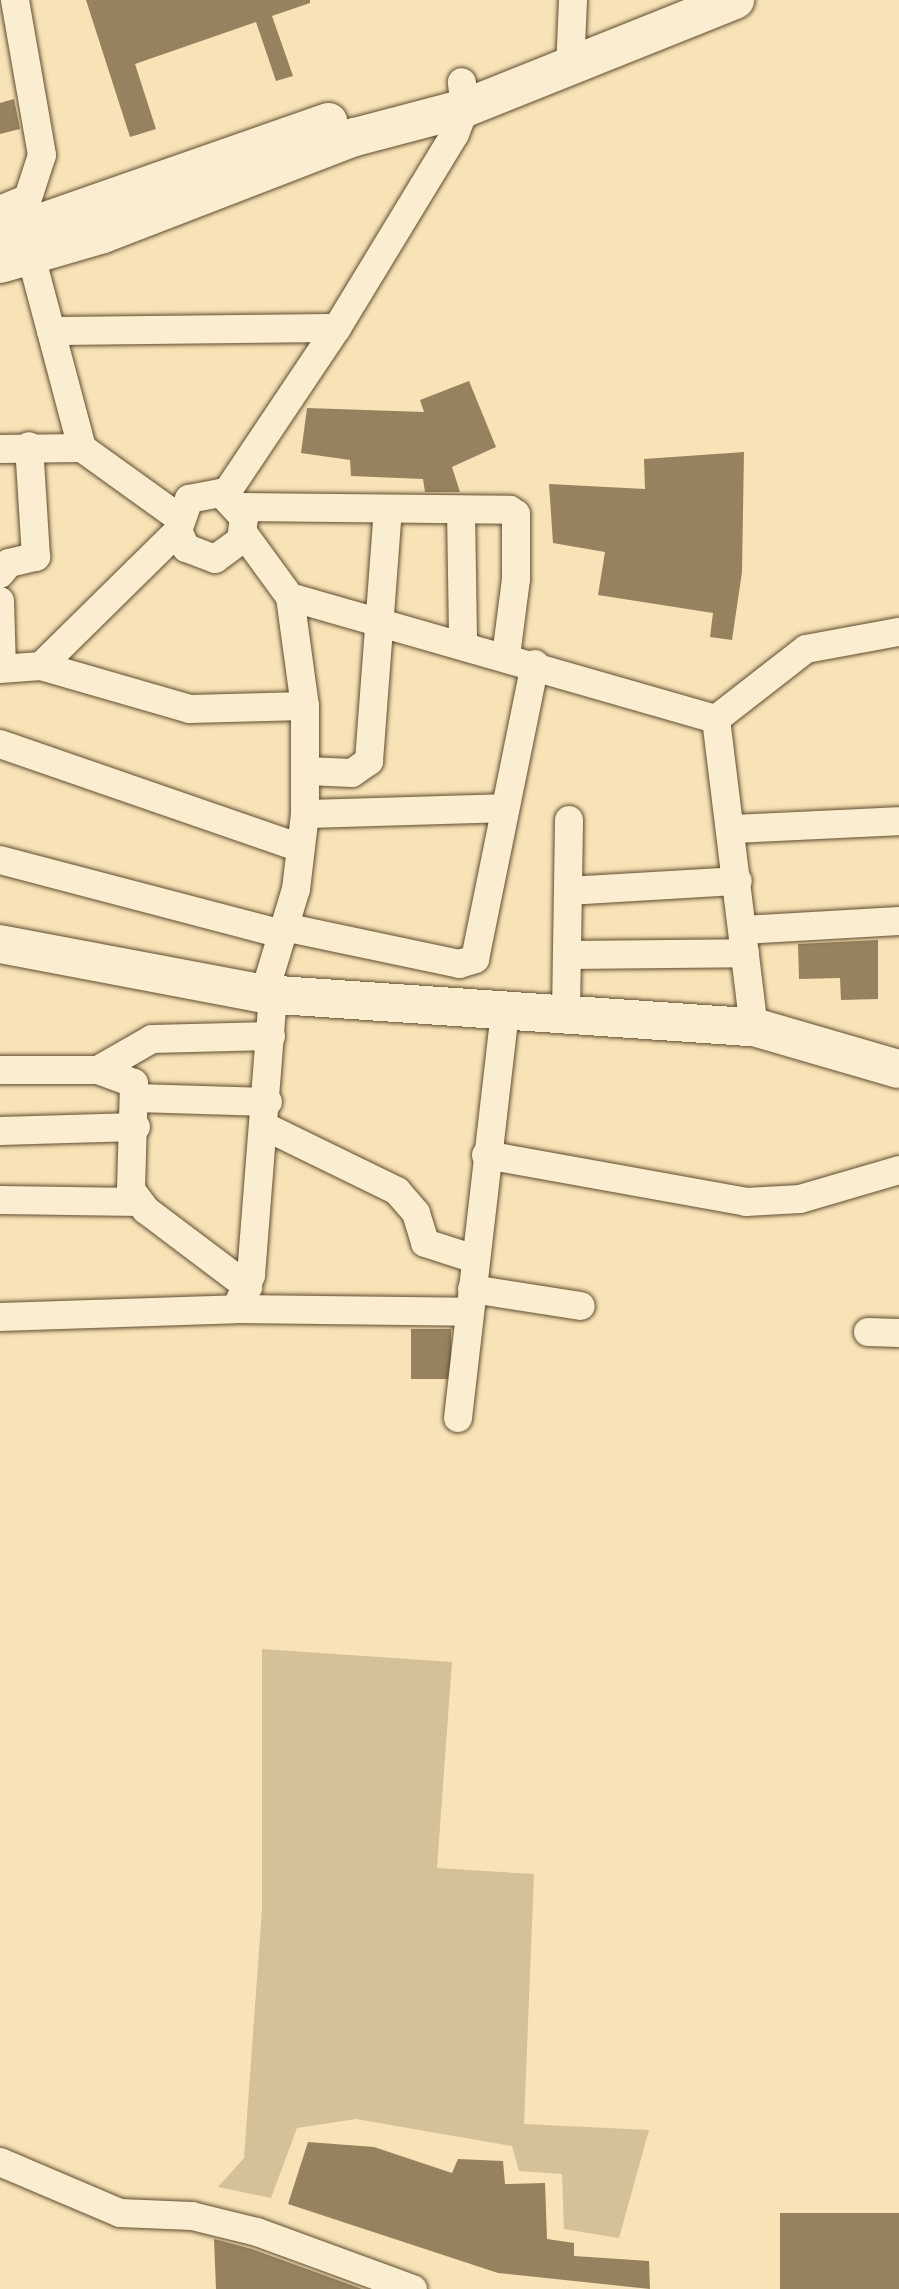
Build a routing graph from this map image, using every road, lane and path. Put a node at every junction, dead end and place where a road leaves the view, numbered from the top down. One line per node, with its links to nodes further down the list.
1 (573, 0): 5 (street)
2 (680, 0): 5 (street)
3 (736, 0): 5 (street)
4 (10, 5): 7 (street)
5 (568, 59): 6 (street)
6 (464, 95): 7 (street); 8 (street)
7 (11, 239): 9 (street)
8 (338, 328): 9 (street); 15 (street)
9 (51, 331): 11 (street)
10 (29, 446): 11 (street); 12 (street); 17 (street)
11 (82, 448): 16 (street)
12 (0, 449)
13 (388, 510): 14 (street); 15 (street); 20 (street)
14 (462, 510): 22 (street); 23 (street)
15 (236, 512): 16 (street); 16 (street); 18 (street)
16 (178, 524): 25 (street)
17 (0, 574)
18 (290, 597): 20 (street); 26 (street)
19 (0, 601): 25 (street)
20 (380, 621): 22 (street); 29 (street)
21 (899, 632): 27 (street)
22 (462, 644): 23 (street)
23 (506, 656): 24 (street)
24 (536, 664): 27 (street); 30 (street)
25 (11, 673): 26 (street)
26 (305, 706): 29 (street)
27 (716, 719): 34 (street)
28 (0, 744): 35 (street)
29 (307, 771): 31 (street)
30 (506, 808): 31 (street); 41 (street)
31 (305, 814): 35 (street)
32 (568, 820): 38 (street)
33 (899, 821): 34 (street)
34 (732, 829): 37 (street)
35 (300, 848): 41 (street)
36 (0, 860): 41 (street)
37 (738, 881): 38 (street); 42 (street)
38 (569, 891): 44 (street)
39 (0, 919): 43 (street)
40 (899, 922): 42 (street)
41 (284, 931): 45 (street)
42 (744, 941): 44 (street); 48 (street)
43 (0, 944): 45 (street)
44 (568, 955): 47 (street)
45 (268, 994): 46 (street); 49 (street)
46 (505, 1009): 47 (street); 57 (street)
47 (566, 1013): 48 (street)
48 (754, 1028): 50 (street)
49 (270, 1036): 52 (street); 54 (street)
50 (899, 1069)
51 (0, 1070): 52 (street)
52 (98, 1070): 53 (street)
53 (136, 1098): 54 (street); 55 (street)
54 (267, 1115): 61 (street); 62 (street)
55 (136, 1128): 56 (street); 60 (street)
56 (0, 1131)
57 (486, 1155): 58 (street); 61 (street)
58 (899, 1170)
59 (0, 1200): 60 (street)
60 (139, 1202): 62 (street)
61 (476, 1260): 63 (street)
62 (242, 1298): 63 (street); 65 (street)
63 (470, 1301): 64 (street); 68 (street)
64 (581, 1306)
65 (0, 1317)
66 (868, 1332): 67 (street)
67 (899, 1333)
68 (458, 1418)
69 (0, 2162): 70 (street)
70 (413, 2289)

